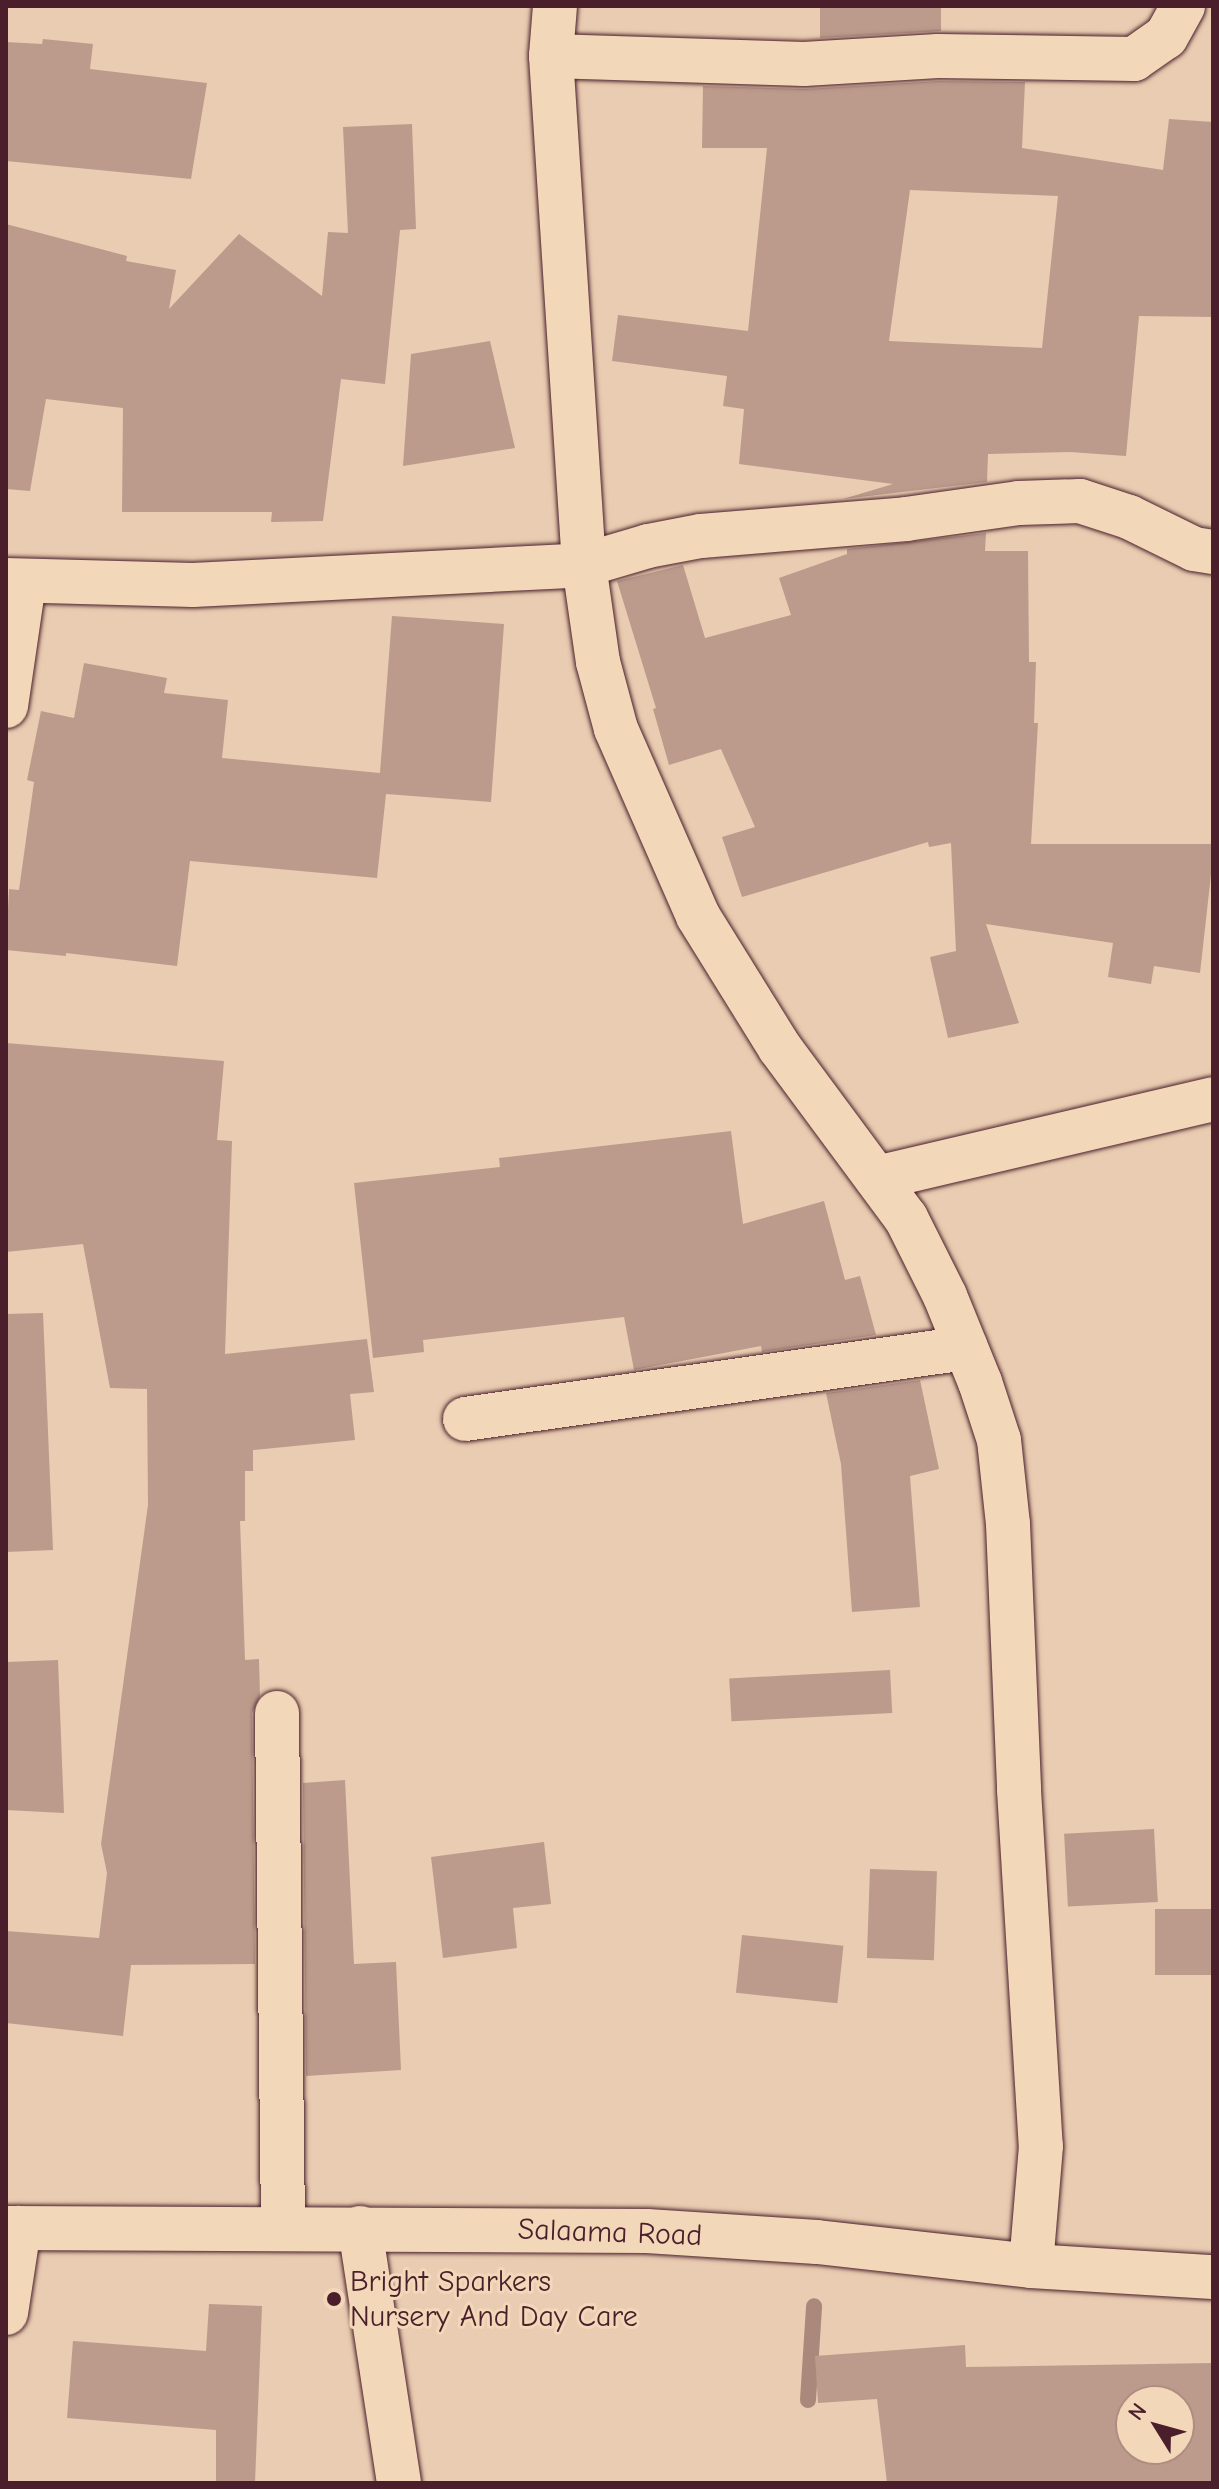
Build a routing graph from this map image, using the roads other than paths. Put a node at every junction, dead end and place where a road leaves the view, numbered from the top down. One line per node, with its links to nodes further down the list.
1 (555, 6): 3 (street)
2 (1183, 6): 3 (street)
3 (551, 56): 5 (street)
4 (1213, 552): 5 (street)
5 (584, 565): 6 (street); 9 (street)
6 (15, 582): 7 (street)
7 (6, 706)
8 (1213, 1099): 9 (street)
9 (877, 1178): 10 (street)
10 (966, 1348): 11 (street); 16 (street)
11 (465, 1419)
12 (277, 1713): 13 (street)
13 (283, 2227): 14 (street, Salaama Road); 15 (street, Salaama Road)
14 (13, 2228): 18 (street)
15 (360, 2228): 16 (street, Salaama Road); 19 (street)
16 (1031, 2266): 17 (street, Salaama Road)
17 (1213, 2277)
18 (6, 2313)
19 (399, 2483)

